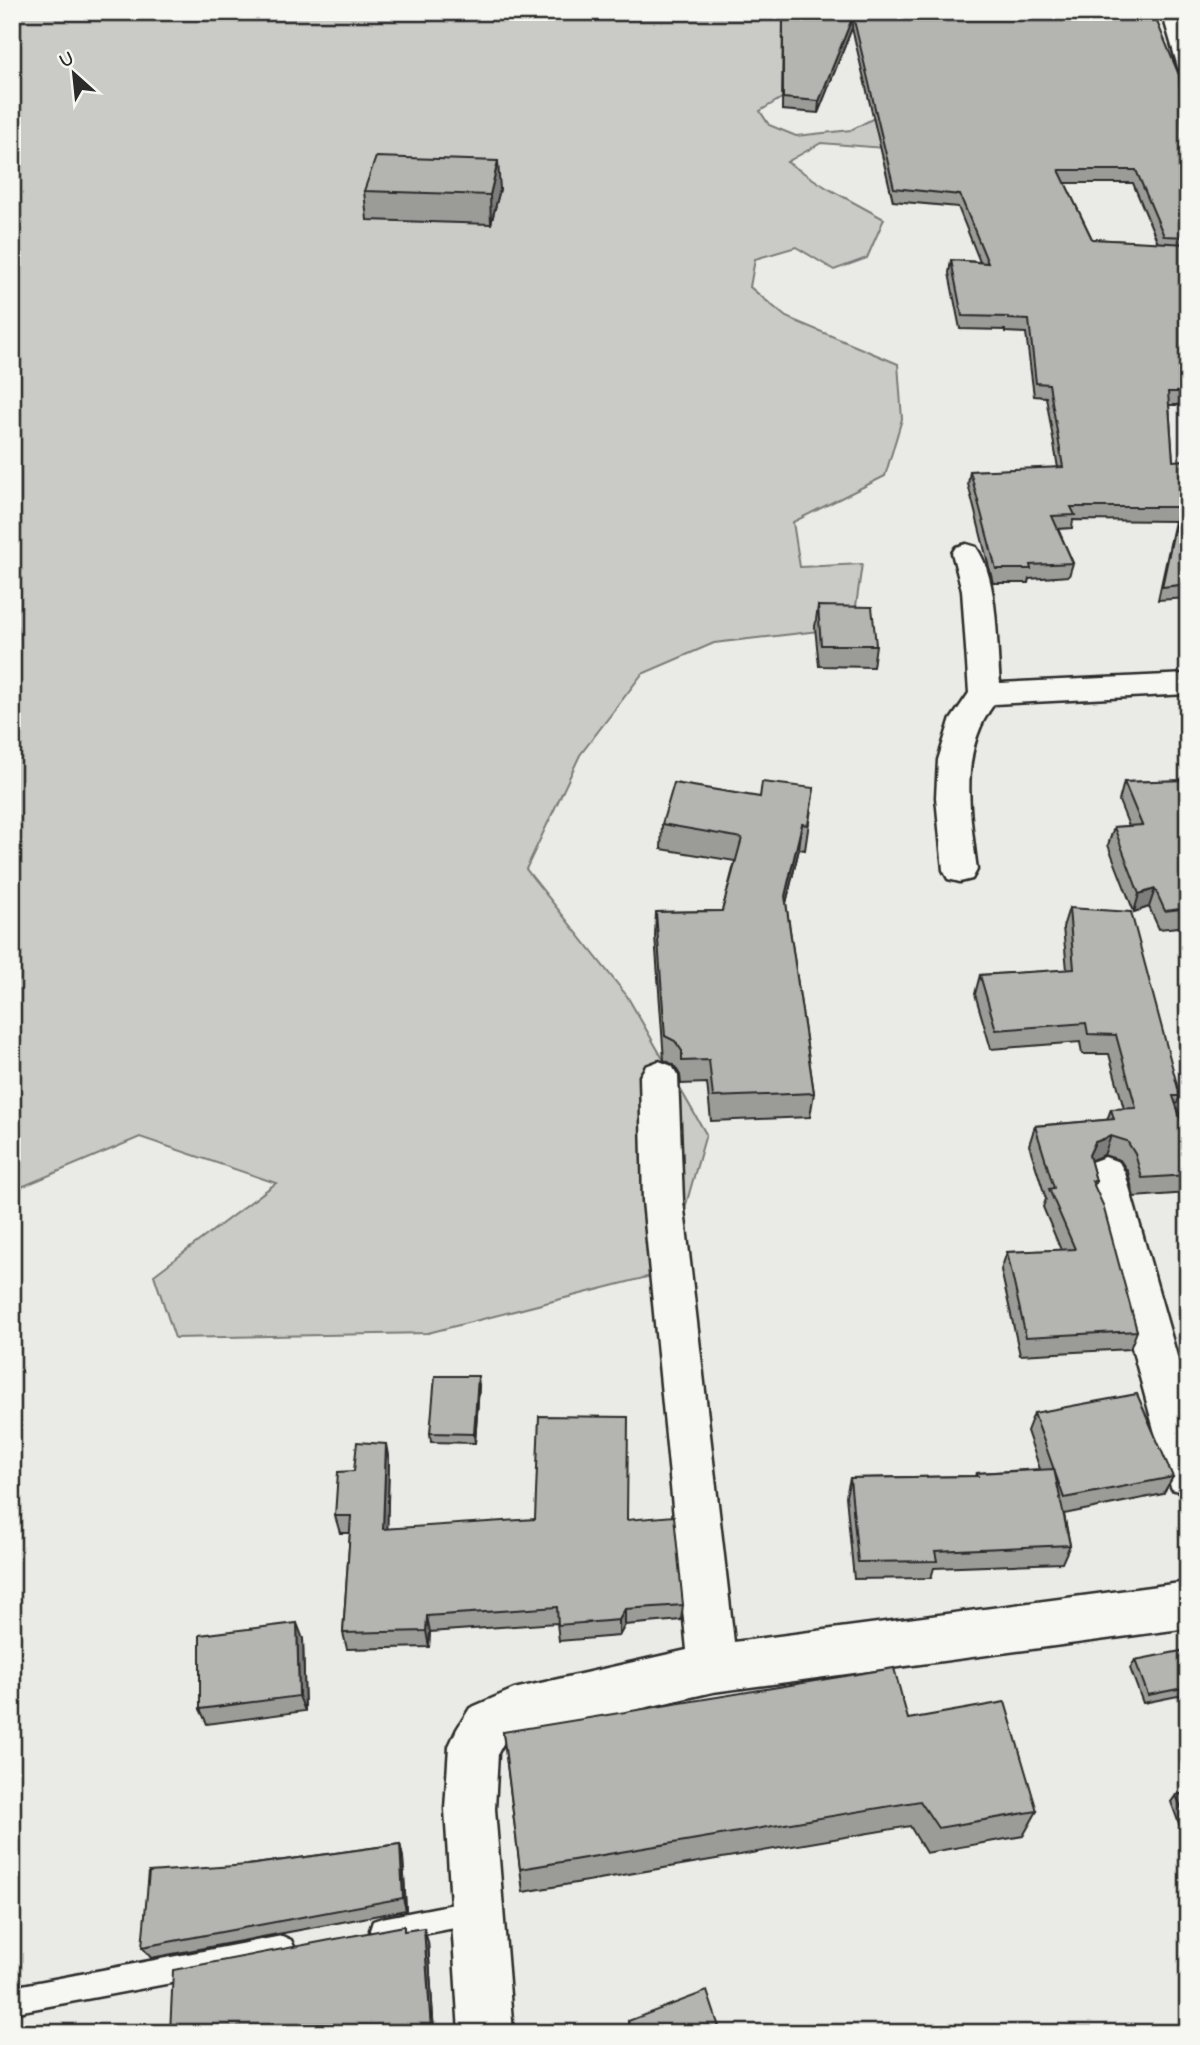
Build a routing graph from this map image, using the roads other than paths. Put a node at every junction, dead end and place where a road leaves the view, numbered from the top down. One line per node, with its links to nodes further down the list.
1 (1172, 12): 2 (street)
2 (1188, 67)
3 (966, 554): 5 (street)
4 (1188, 684): 5 (street)
5 (985, 694): 6 (street)
6 (960, 870)
7 (659, 1076): 11 (street)
8 (1105, 1172): 9 (street)
9 (1188, 1474)
10 (1188, 1605): 11 (street)
11 (713, 1668): 12 (street)
12 (478, 1912): 13 (lane); 16 (street)
13 (355, 1935)
14 (300, 1945): 15 (lane)
15 (12, 2000)
16 (486, 2033)

